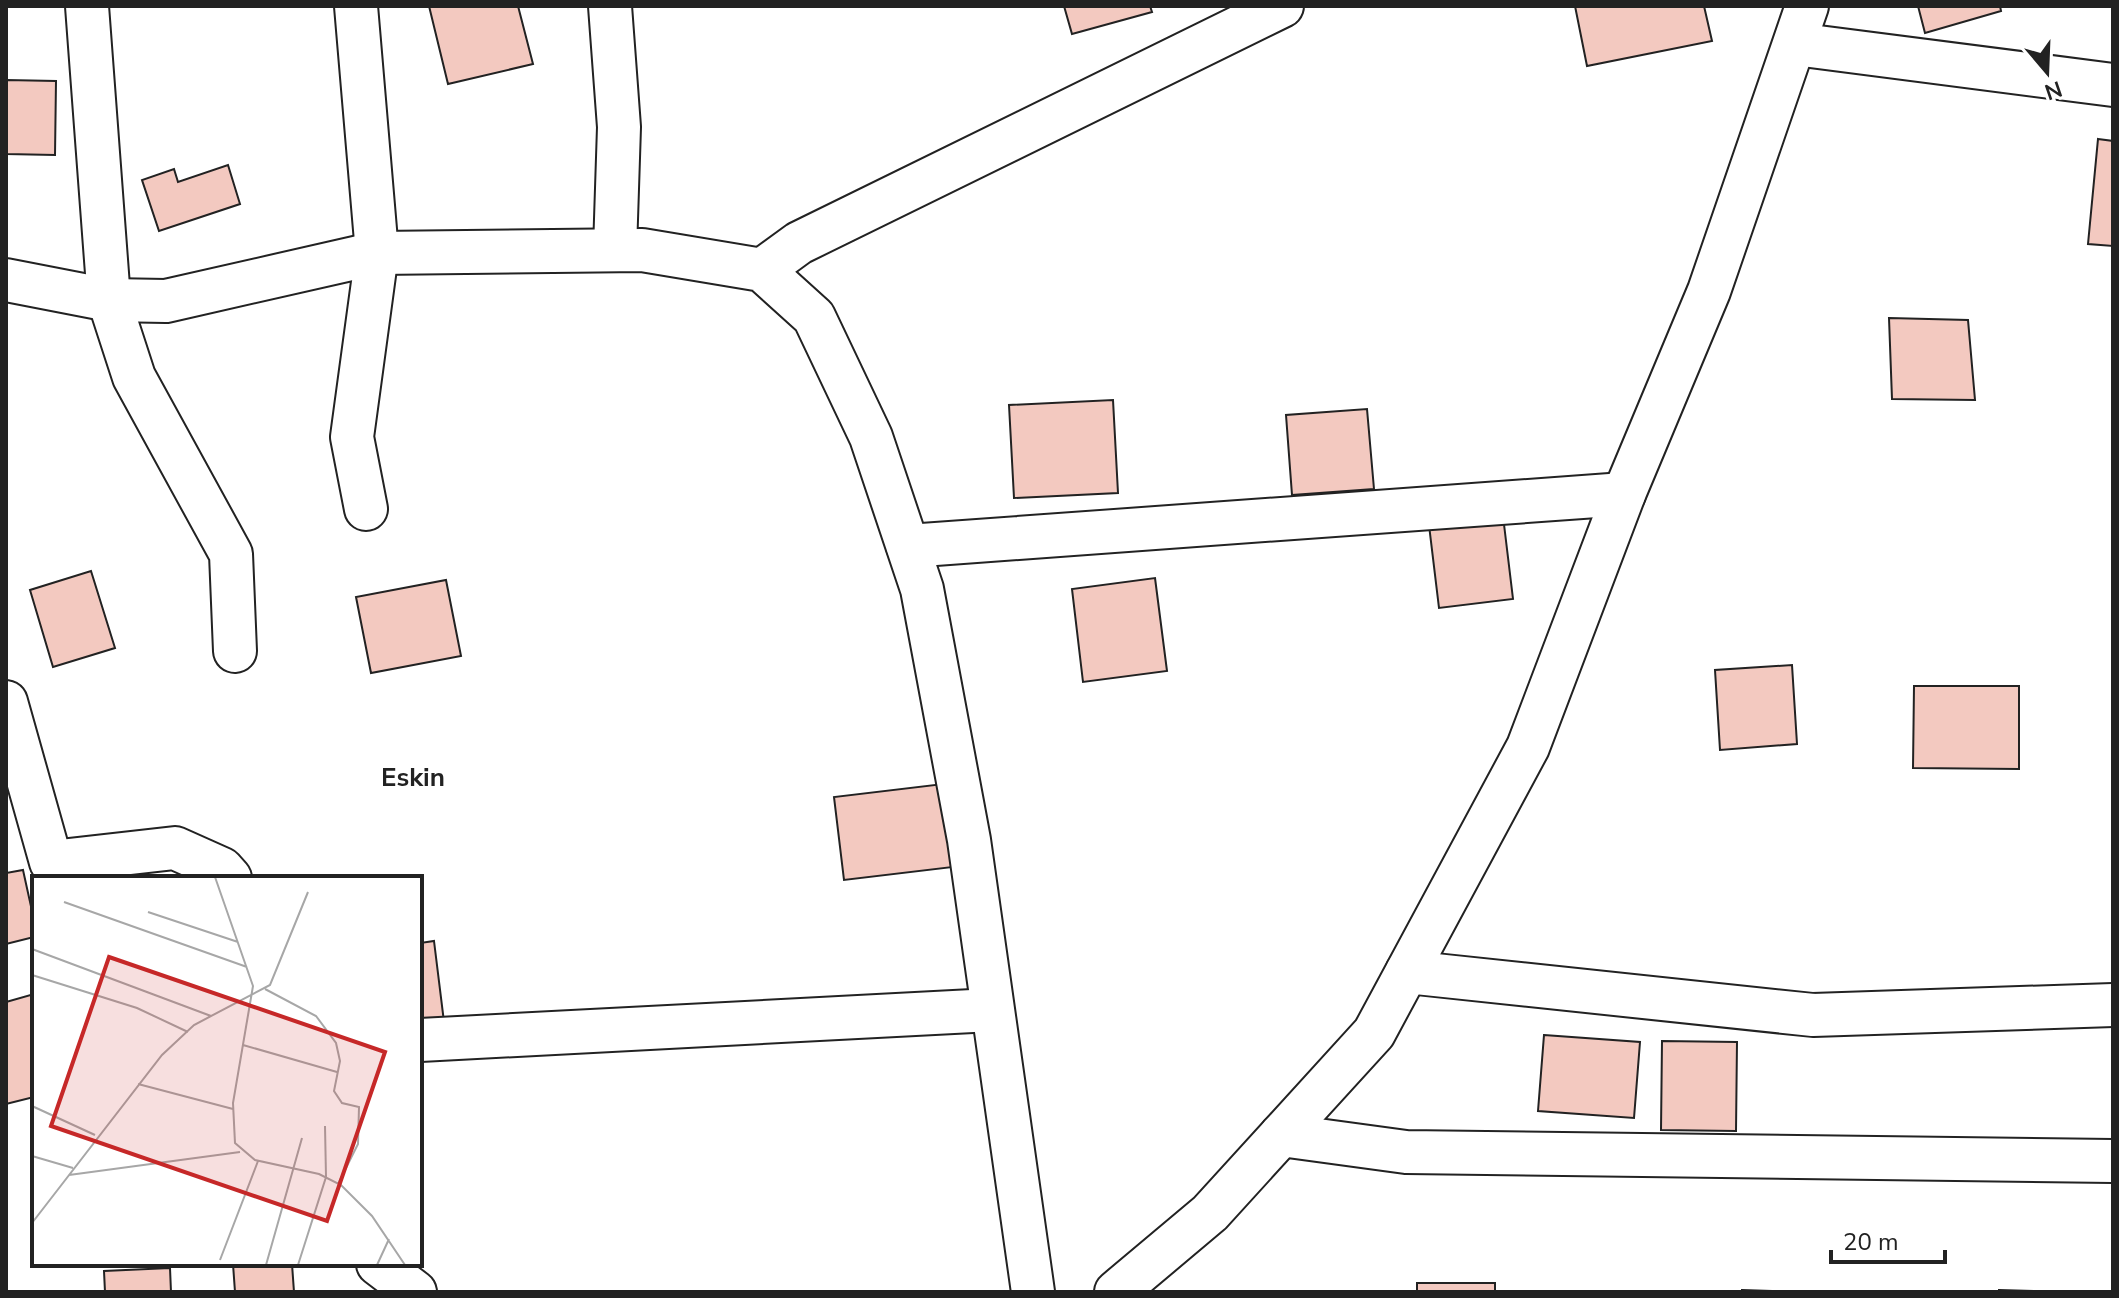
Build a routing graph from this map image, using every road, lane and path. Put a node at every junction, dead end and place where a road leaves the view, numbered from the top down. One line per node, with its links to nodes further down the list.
1 (87, 6): 11 (street)
2 (356, 6): 8 (street)
3 (610, 6): 7 (street)
4 (1282, 6): 9 (street)
5 (1801, 25): 6 (street); 12 (street)
6 (2113, 85)
7 (615, 250): 8 (street); 9 (street)
8 (377, 253): 11 (street); 13 (street)
9 (762, 270): 14 (street)
10 (9, 291): 11 (street)
11 (109, 300): 15 (street)
12 (1624, 494): 14 (street); 18 (street)
13 (366, 509)
14 (908, 546): 20 (street)
15 (235, 651)
16 (6, 702): 17 (street)
17 (228, 876)
18 (1407, 972): 19 (street); 22 (street)
19 (2113, 1005)
20 (992, 1010): 21 (street); 26 (street)
21 (422, 1040)
22 (1281, 1135): 23 (street); 27 (street)
23 (2113, 1161)
24 (381, 1266): 25 (street)
25 (415, 1292)
26 (1033, 1292)
27 (1116, 1292)

